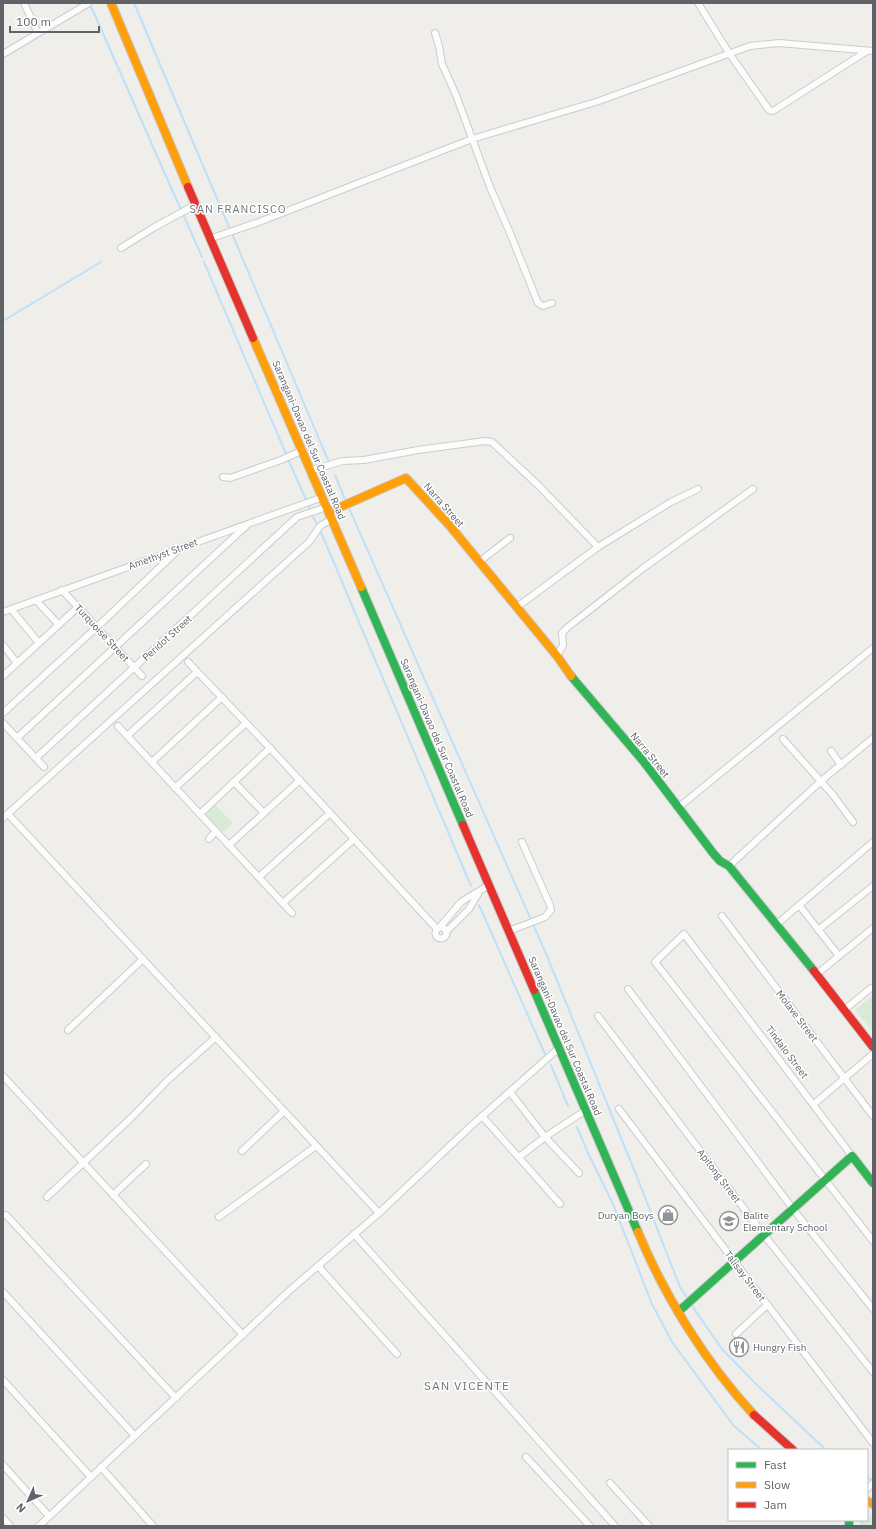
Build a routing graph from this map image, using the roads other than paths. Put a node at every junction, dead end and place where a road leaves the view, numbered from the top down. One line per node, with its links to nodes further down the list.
1 (24, 3): 5 (street)
2 (89, 3): 5 (street)
3 (111, 3): 11 (main road, Sarangani-Davao del Sur Coastal Road)
4 (698, 3): 8 (street)
5 (38, 33): 9 (street)
6 (435, 33): 10 (street)
7 (870, 50): 8 (street); 8 (street)
8 (729, 53): 10 (street)
9 (3, 54)
10 (472, 139): 12 (street); 14 (street)
11 (197, 204): 12 (main road, Sarangani-Davao del Sur Coastal Road); 13 (street)
12 (212, 238): 15 (main road, Sarangani-Davao del Sur Coastal Road)
13 (121, 248)
14 (552, 303)
15 (303, 450): 16 (main road, Sarangani-Davao del Sur Coastal Road); 17 (street)
16 (311, 470): 20 (main road, Sarangani-Davao del Sur Coastal Road); 26 (street)
17 (223, 477)
18 (698, 489): 26 (street)
19 (753, 489): 41 (street)
20 (323, 497): 21 (street, Amethyst Street); 22 (main road, Sarangani-Davao del Sur Coastal Road)
21 (294, 507): 23 (street); 24 (street, Amethyst Street)
22 (330, 513): 23 (street); 28 (main road, Narra Street); 71 (street); 81 (main road, Sarangani-Davao del Sur Coastal Road)
23 (297, 517): 44 (street, Peridot Street)
24 (249, 523): 27 (street, Amethyst Street); 39 (street)
25 (510, 538): 28 (street)
26 (598, 547): 32 (street)
27 (180, 548): 29 (street, Amethyst Street); 36 (street)
28 (479, 562): 32 (main road, Narra Street)
29 (62, 590): 30 (street, Amethyst Street); 31 (street, Turquoise Street)
30 (36, 600): 33 (street, Amethyst Street); 35 (street)
31 (78, 607): 35 (street); 36 (street, Turquoise Street)
32 (517, 607): 41 (main road, Narra Street)
33 (11, 609): 34 (street, Amethyst Street); 37 (street)
34 (3, 612)
35 (59, 625): 37 (street)
36 (97, 627): 39 (street, Turquoise Street); 49 (street)
37 (39, 643): 43 (street)
38 (3, 645): 43 (street)
39 (115, 647): 44 (street, Turquoise Street); 54 (street)
40 (873, 648): 67 (street)
41 (557, 656): 67 (main road, Narra Street)
42 (188, 662): 45 (street)
43 (18, 663): 46 (street)
44 (134, 668): 47 (street, Turquoise Street); 59 (street, Peridot Street)
45 (197, 672): 48 (street); 53 (street)
46 (3, 676)
47 (142, 676)
48 (222, 697): 51 (street); 60 (street)
49 (3, 713)
50 (3, 723): 54 (street)
51 (246, 723): 57 (street); 66 (street)
52 (118, 726): 53 (street)
53 (127, 736): 60 (street)
54 (17, 738): 59 (street)
55 (873, 738): 61 (street)
56 (783, 739): 64 (street)
57 (270, 748): 63 (street); 65 (street)
58 (831, 751): 61 (street)
59 (36, 758): 62 (street)
60 (152, 762): 66 (street)
61 (841, 765): 64 (street)
62 (44, 767)
63 (300, 780): 68 (street); 69 (street)
64 (821, 781): 72 (street); 79 (street)
65 (234, 782): 68 (street); 70 (street)
66 (176, 788): 70 (street)
67 (679, 807): 79 (main road, Narra Street)
68 (264, 813): 78 (street)
69 (330, 813): 75 (street); 80 (street)
70 (200, 814): 73 (street)
71 (5, 816): 95 (street)
72 (854, 822)
73 (216, 831): 74 (street); 78 (street)
74 (209, 838)
75 (354, 839): 84 (street); 89 (street)
76 (522, 842): 92 (street)
77 (873, 842): 85 (street)
78 (229, 845): 80 (street)
79 (729, 866): 88 (main road, Narra Street)
80 (259, 878): 84 (street)
81 (489, 885): 83 (street); 92 (main road, Sarangani-Davao del Sur Coastal Road)
82 (873, 886): 91 (street)
83 (479, 892): 89 (street); 93 (street)
84 (283, 903): 86 (street)
85 (799, 905): 88 (street); 91 (street)
86 (292, 913)
87 (722, 916): 107 (street, Molave Street)
88 (778, 924): 96 (main road, Narra Street)
89 (438, 928): 93 (street); 93 (street)
90 (873, 928): 94 (street)
91 (818, 930): 94 (street)
92 (509, 931): 104 (main road, Sarangani-Davao del Sur Coastal Road)
93 (446, 936)
94 (839, 956): 96 (street)
95 (143, 959): 101 (street); 102 (street)
96 (816, 974): 99 (main road, Narra Street)
97 (871, 988): 99 (street)
98 (628, 989): 128 (street)
99 (844, 1010): 103 (main road, Narra Street)
100 (598, 1016): 133 (street, Apitong Street)
101 (68, 1030)
102 (216, 1037): 112 (street); 120 (street)
103 (873, 1047)
104 (559, 1048): 108 (street); 111 (main road, Sarangani-Davao del Sur Coastal Road)
105 (873, 1054): 107 (street)
106 (3, 1076): 120 (street)
107 (844, 1079): 109 (street); 114 (street, Molave Street)
108 (510, 1092): 113 (street); 115 (street)
109 (814, 1104): 118 (street, Tindalo Street); 123 (street, Tindalo Street)
110 (619, 1109): 135 (street, Talisay Street)
111 (586, 1110): 115 (street); 140 (main road, Sarangani-Davao del Sur Coastal Road)
112 (284, 1111): 116 (street); 117 (street)
113 (482, 1116): 119 (street); 129 (street)
114 (873, 1116)
115 (545, 1137): 119 (street); 122 (street)
116 (316, 1146): 129 (street); 131 (street)
117 (242, 1151)
118 (852, 1156): 123 (main road); 124 (main road, Tindalo Street)
119 (519, 1157): 127 (street)
120 (84, 1163): 125 (street); 126 (street)
121 (146, 1164): 125 (street)
122 (579, 1173)
123 (825, 1180): 128 (main road); 134 (street)
124 (873, 1184)
125 (113, 1195): 142 (street)
126 (47, 1197)
127 (560, 1204)
128 (793, 1209): 133 (main road); 139 (street)
129 (379, 1213): 132 (street)
130 (6, 1215): 146 (street)
131 (219, 1217)
132 (354, 1234): 136 (street); 161 (street)
133 (764, 1235): 135 (main road); 144 (street, Apitong Street)
134 (873, 1242)
135 (734, 1261): 138 (street, Talisay Street); 140 (main road)
136 (318, 1266): 142 (street); 143 (street)
137 (3, 1292): 147 (street)
138 (767, 1305): 141 (street); 148 (street, Talisay Street)
139 (873, 1309)
140 (678, 1312): 149 (main road, Sarangani-Davao del Sur Coastal Road)
141 (736, 1334)
142 (243, 1335): 146 (street)
143 (397, 1354)
144 (873, 1372)
145 (3, 1380): 153 (street)
146 (176, 1398): 147 (street)
147 (135, 1436): 152 (street)
148 (873, 1443)
149 (792, 1449)
150 (526, 1457): 160 (street)
151 (3, 1465): 155 (street)
152 (101, 1467): 153 (street); 159 (street)
153 (91, 1477): 155 (street)
154 (610, 1483): 162 (street)
155 (49, 1516): 158 (street)
156 (3, 1518): 157 (street)
157 (10, 1526)
158 (39, 1526)
159 (153, 1526)
160 (590, 1526)
161 (615, 1526)
162 (649, 1526)

